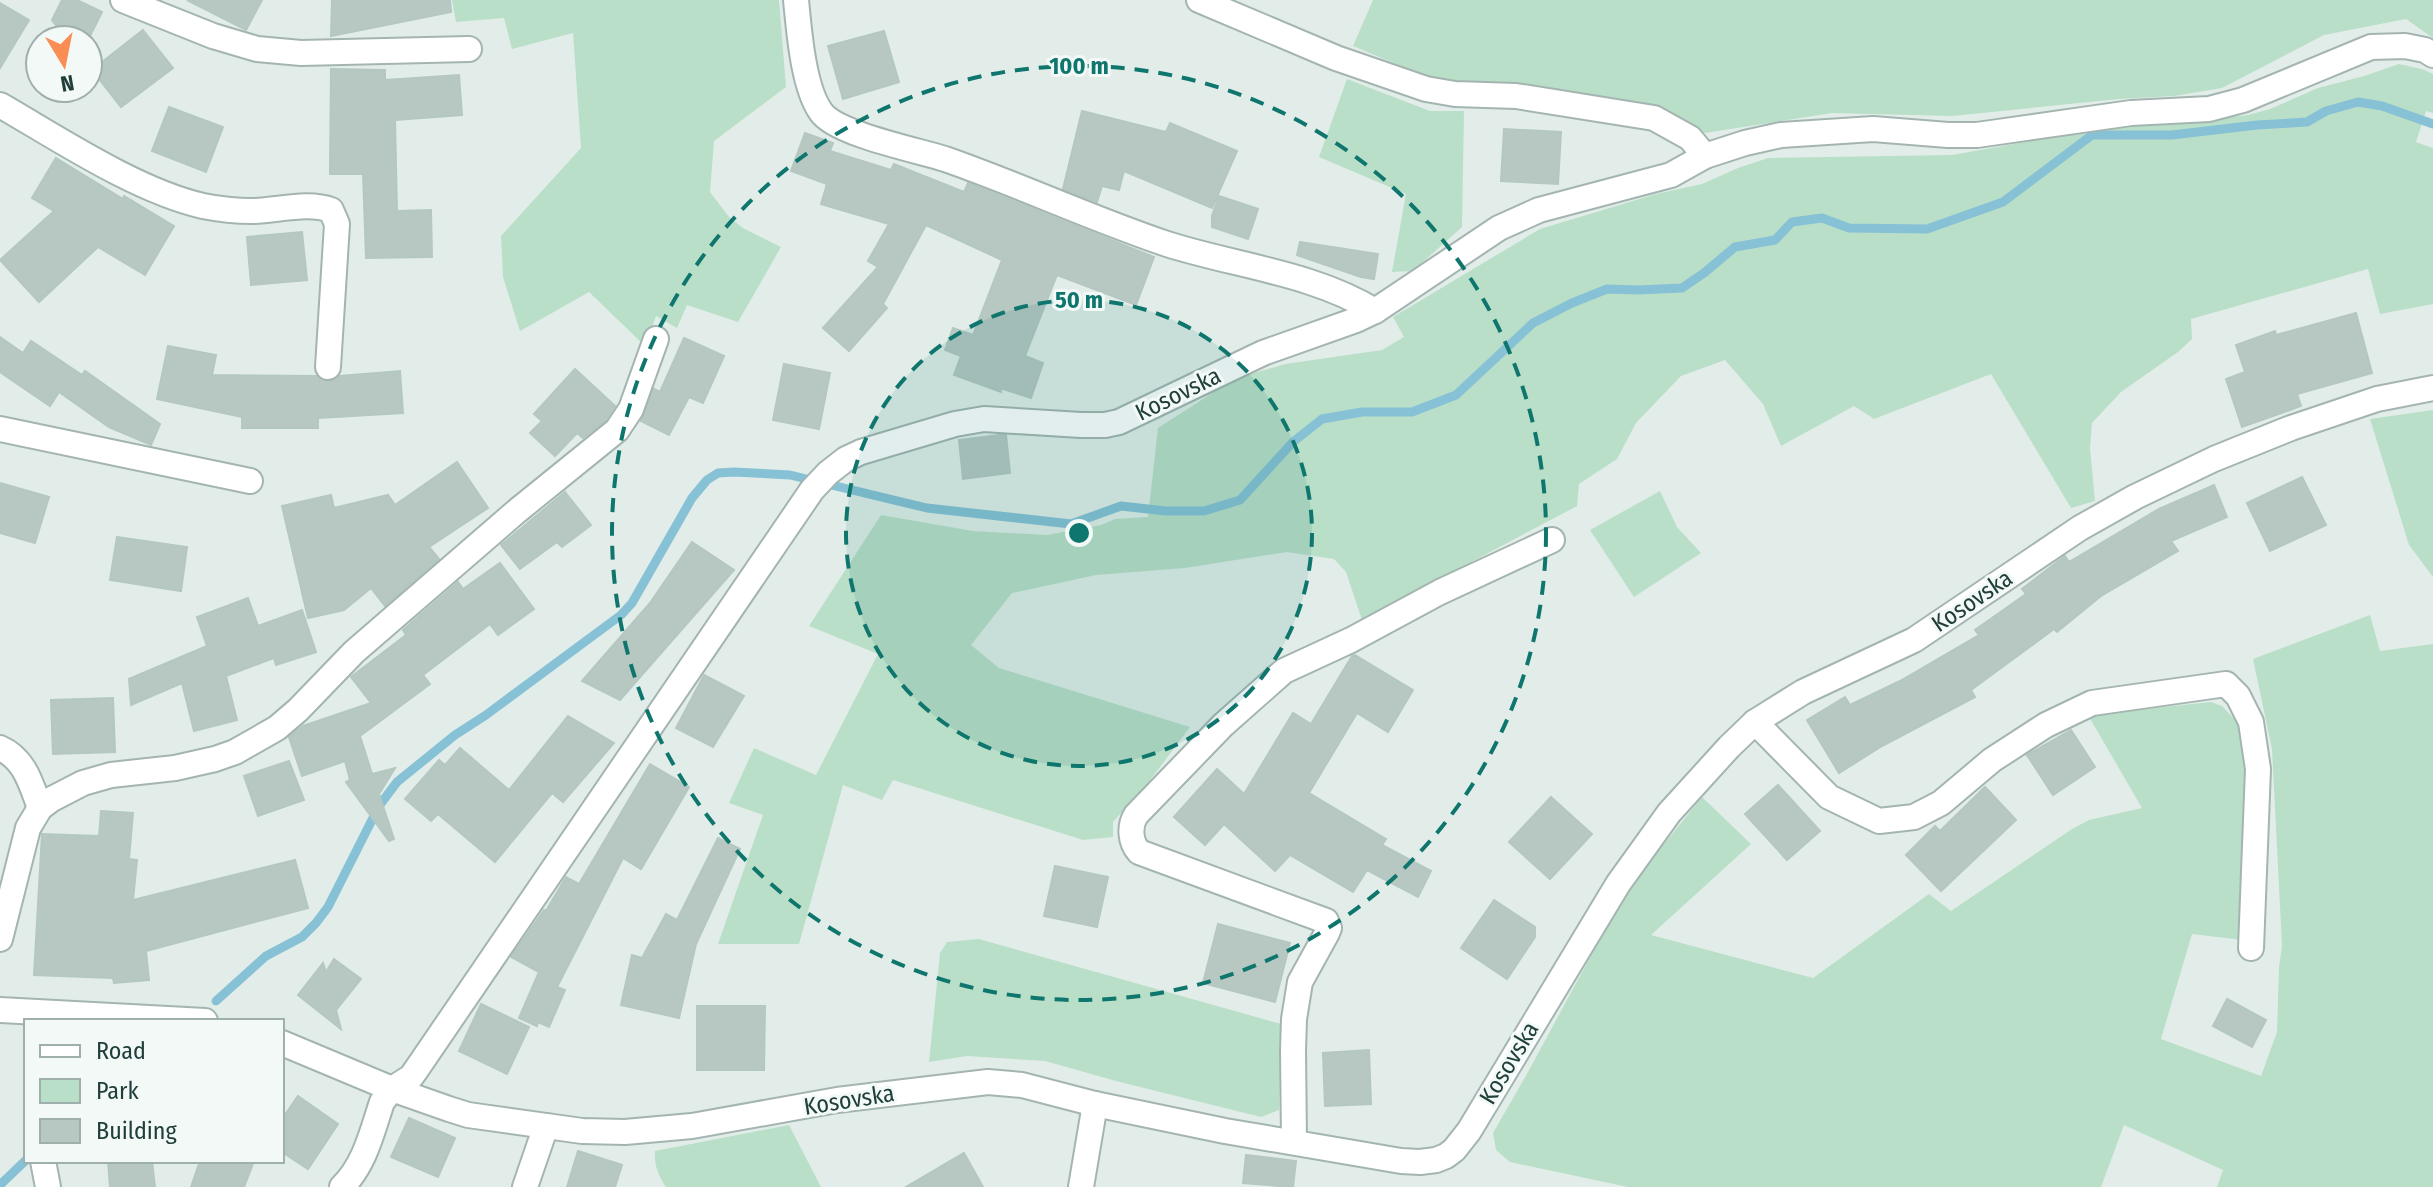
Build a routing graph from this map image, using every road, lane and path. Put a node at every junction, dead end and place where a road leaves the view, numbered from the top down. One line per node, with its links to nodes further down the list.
1 (123, 0): 4 (street)
2 (796, 0): 8 (street)
3 (1199, 0): 7 (street)
4 (469, 49)
5 (2433, 55): 7 (street, Kosovska)
6 (0, 105): 10 (street)
7 (1705, 156): 8 (street, Kosovska)
8 (1375, 311): 24 (street, Kosovska)
9 (656, 339): 17 (street)
10 (328, 367)
11 (2433, 388): 15 (street, Kosovska)
12 (0, 429): 13 (street)
13 (250, 481)
14 (1552, 540): 27 (street)
15 (1755, 722): 19 (street); 27 (street, Kosovska)
16 (0, 748): 17 (street)
17 (40, 808): 18 (street)
18 (0, 939)
19 (2251, 948)
20 (0, 1010): 21 (street)
21 (74, 1018): 22 (street)
22 (118, 1019)
23 (284, 1044): 24 (street, Kosovska)
24 (392, 1089): 26 (street, Kosovska); 30 (street)
25 (1095, 1104): 26 (street, Kosovska); 27 (street, Kosovska); 32 (street)
26 (546, 1126): 31 (street)
27 (1294, 1142)
28 (43, 1163): 29 (street)
29 (48, 1187)
30 (342, 1187)
31 (525, 1187)
32 (1081, 1187)

